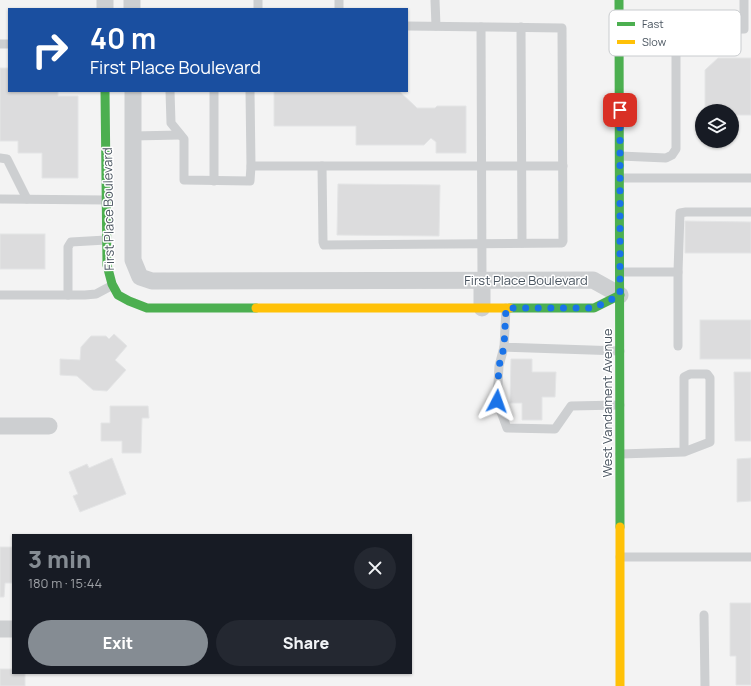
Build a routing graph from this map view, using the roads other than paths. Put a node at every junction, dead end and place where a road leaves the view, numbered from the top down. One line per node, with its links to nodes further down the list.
1 (435, 0): 6 (lane)
2 (619, 0): 4 (street, West Vandament Avenue)
3 (744, 0): 9 (lane)
4 (619, 10)
5 (408, 26): 6 (lane)
6 (436, 26): 7 (lane)
7 (481, 27): 8 (lane); 23 (lane)
8 (521, 27): 24 (lane); 25 (lane)
9 (747, 29)
10 (619, 56): 19 (street, West Vandament Avenue)
11 (676, 56): 19 (lane)
12 (105, 92): 31 (street, First Place Boulevard)
13 (132, 92): 18 (street, First Place Boulevard)
14 (170, 92): 17 (lane)
15 (214, 92): 28 (lane)
16 (250, 92): 21 (lane)
17 (180, 135): 18 (lane); 28 (lane)
18 (133, 136): 32 (street, First Place Boulevard)
19 (620, 156): 26 (street, West Vandament Avenue)
20 (0, 158): 30 (lane)
21 (251, 166): 22 (lane); 28 (lane)
22 (322, 166): 23 (lane); 35 (lane)
23 (482, 166): 24 (lane); 35 (lane)
24 (522, 166): 25 (lane); 36 (lane)
25 (563, 166): 36 (lane)
26 (620, 178): 27 (lane); 37 (street, West Vandament Avenue)
27 (751, 178)
28 (214, 181)
29 (0, 199): 30 (lane)
30 (27, 199): 31 (lane)
31 (106, 200): 32 (street); 34 (street, First Place Boulevard)
32 (133, 200): 40 (street, First Place Boulevard)
33 (751, 212): 38 (lane)
34 (106, 240): 41 (street, First Place Boulevard); 43 (lane)
35 (482, 243): 36 (lane); 39 (lane)
36 (522, 243)
37 (620, 272): 38 (lane); 44 (street, West Vandament Avenue)
38 (678, 272): 48 (lane)
39 (482, 280): 40 (street, First Place Boulevard); 44 (street, First Place Boulevard); 46 (street)
40 (348, 281): 45 (street)
41 (111, 286): 43 (lane); 45 (street, First Place Boulevard)
42 (0, 295): 43 (lane)
43 (68, 295)
44 (620, 295): 47 (street, First Place Boulevard); 50 (street, West Vandament Avenue)
45 (348, 308): 46 (street, First Place Boulevard)
46 (482, 308): 47 (street, First Place Boulevard)
47 (506, 308): 49 (lane)
48 (678, 346)
49 (504, 347): 50 (lane); 51 (lane)
50 (620, 351): 51 (street, West Vandament Avenue)
51 (620, 405): 55 (street, West Vandament Avenue)
52 (0, 426): 53 (street)
53 (49, 426)
54 (684, 452): 54 (lane); 55 (lane)
55 (620, 454): 56 (street, West Vandament Avenue)
56 (620, 557): 57 (lane); 61 (street, West Vandament Avenue)
57 (751, 557)
58 (704, 615): 62 (lane)
59 (0, 629): 60 (street)
60 (12, 629)
61 (620, 686)
62 (705, 686)

